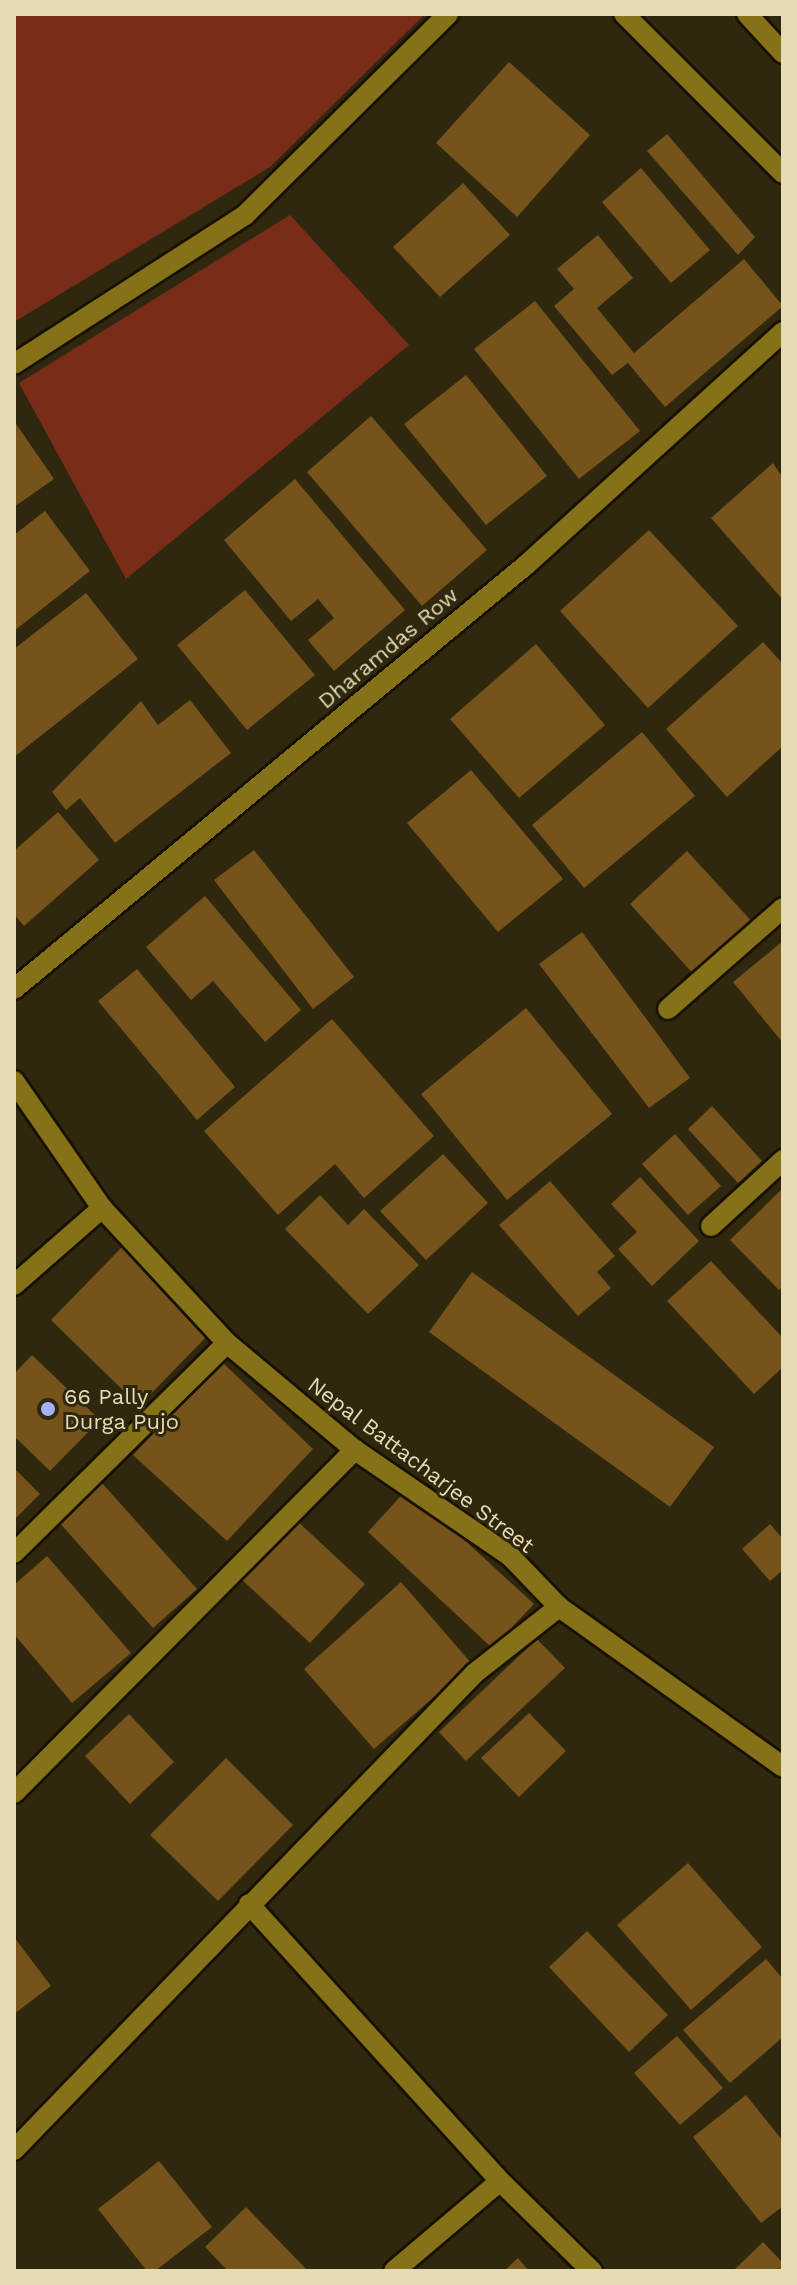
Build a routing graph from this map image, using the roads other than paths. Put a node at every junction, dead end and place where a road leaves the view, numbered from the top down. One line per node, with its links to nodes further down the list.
1 (448, 14): 7 (street)
2 (624, 14): 5 (street)
3 (747, 14): 4 (street)
4 (783, 53)
5 (783, 173)
6 (783, 332): 9 (street, Dharamdas Row)
7 (14, 364)
8 (783, 908): 10 (street)
9 (14, 989)
10 (668, 1009)
11 (14, 1081): 13 (street, Nepal Battacharjee Street)
12 (783, 1160): 14 (street)
13 (102, 1208): 15 (street); 16 (street, Nepal Battacharjee Street)
14 (711, 1226)
15 (14, 1285)
16 (227, 1343): 17 (street, Nepal Battacharjee Street); 18 (street)
17 (355, 1450): 19 (street, Nepal Battacharjee Street); 21 (street)
18 (14, 1553)
19 (559, 1607): 20 (street, Nepal Battacharjee Street); 22 (street)
20 (782, 1765)
21 (14, 1793)
22 (249, 1904): 23 (street); 24 (street)
23 (14, 2150)
24 (500, 2181): 25 (street); 26 (street)
25 (394, 2271)
26 (592, 2271)

